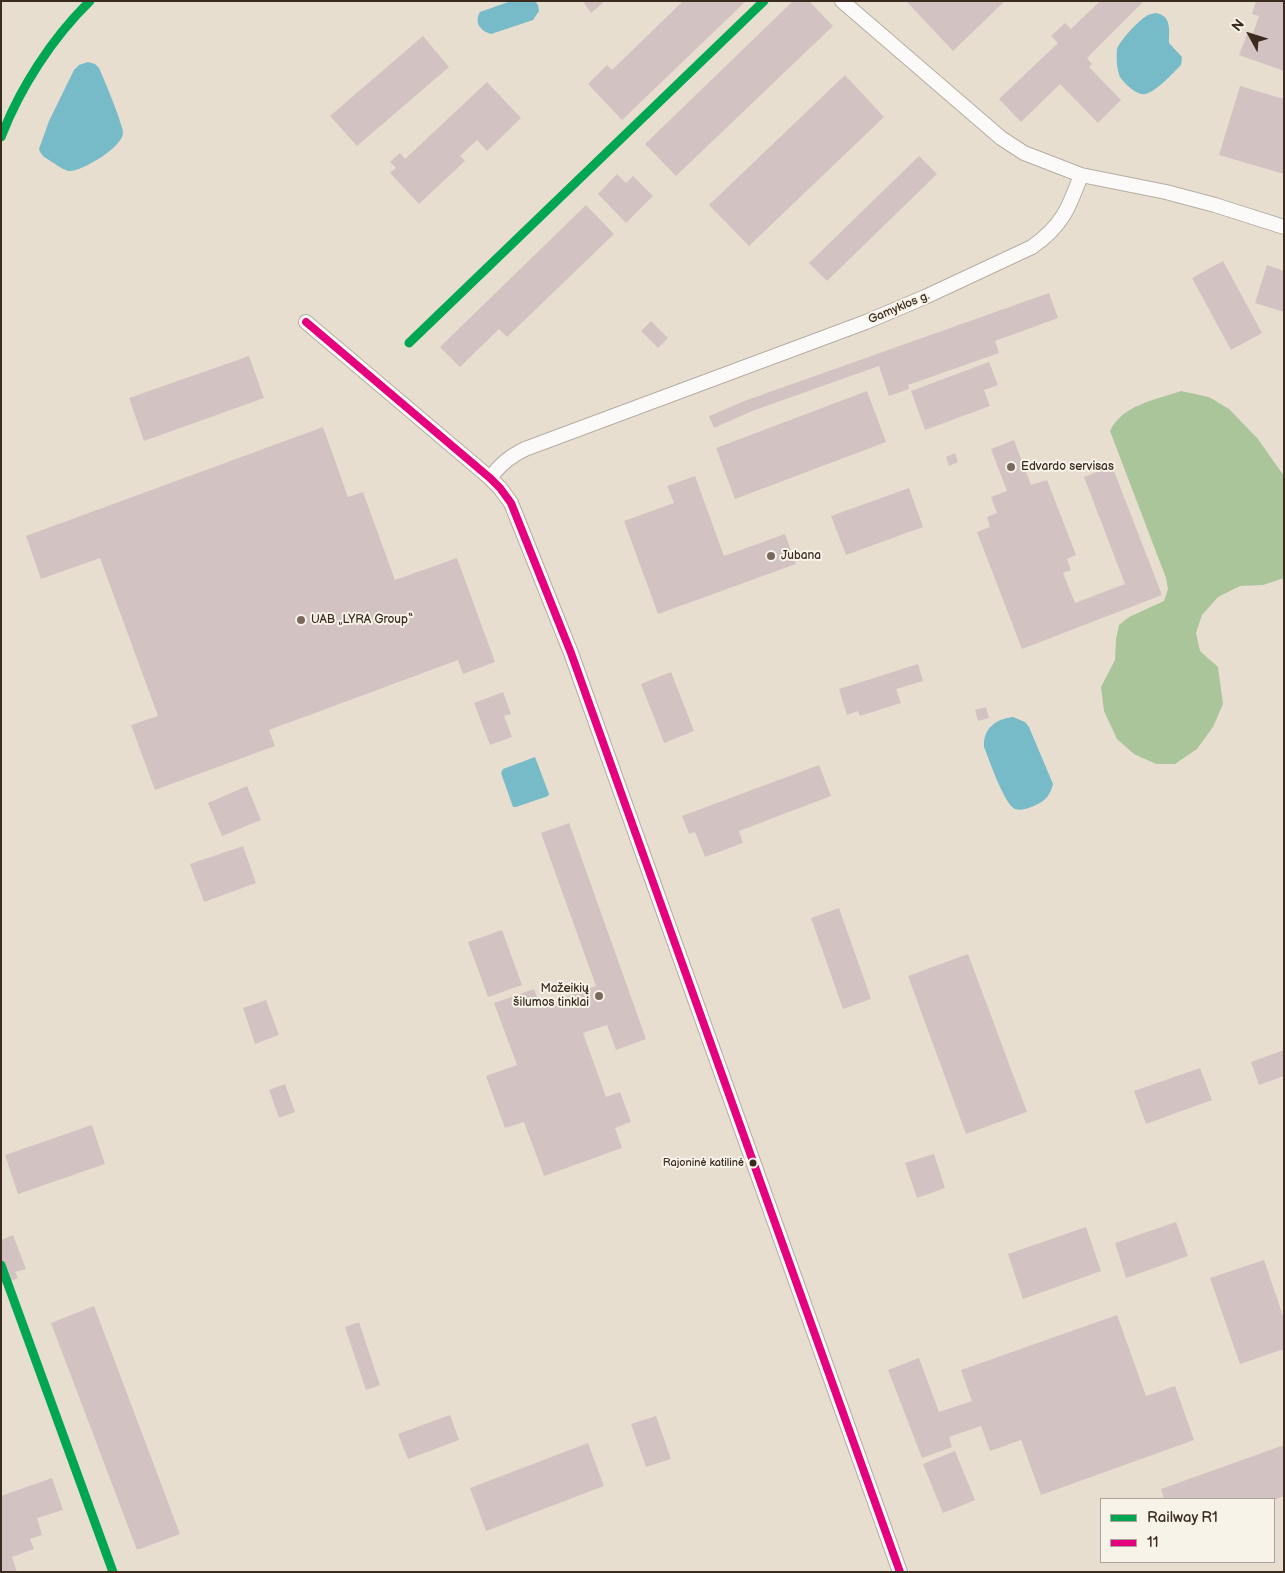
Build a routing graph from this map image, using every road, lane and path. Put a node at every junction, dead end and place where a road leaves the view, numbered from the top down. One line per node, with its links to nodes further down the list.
1 (842, 1): 2 (street)
2 (1081, 174): 3 (street); 5 (street, Gamyklos g.)
3 (1284, 227)
4 (306, 322): 5 (street)
5 (490, 478): 6 (street)
6 (900, 1572)

